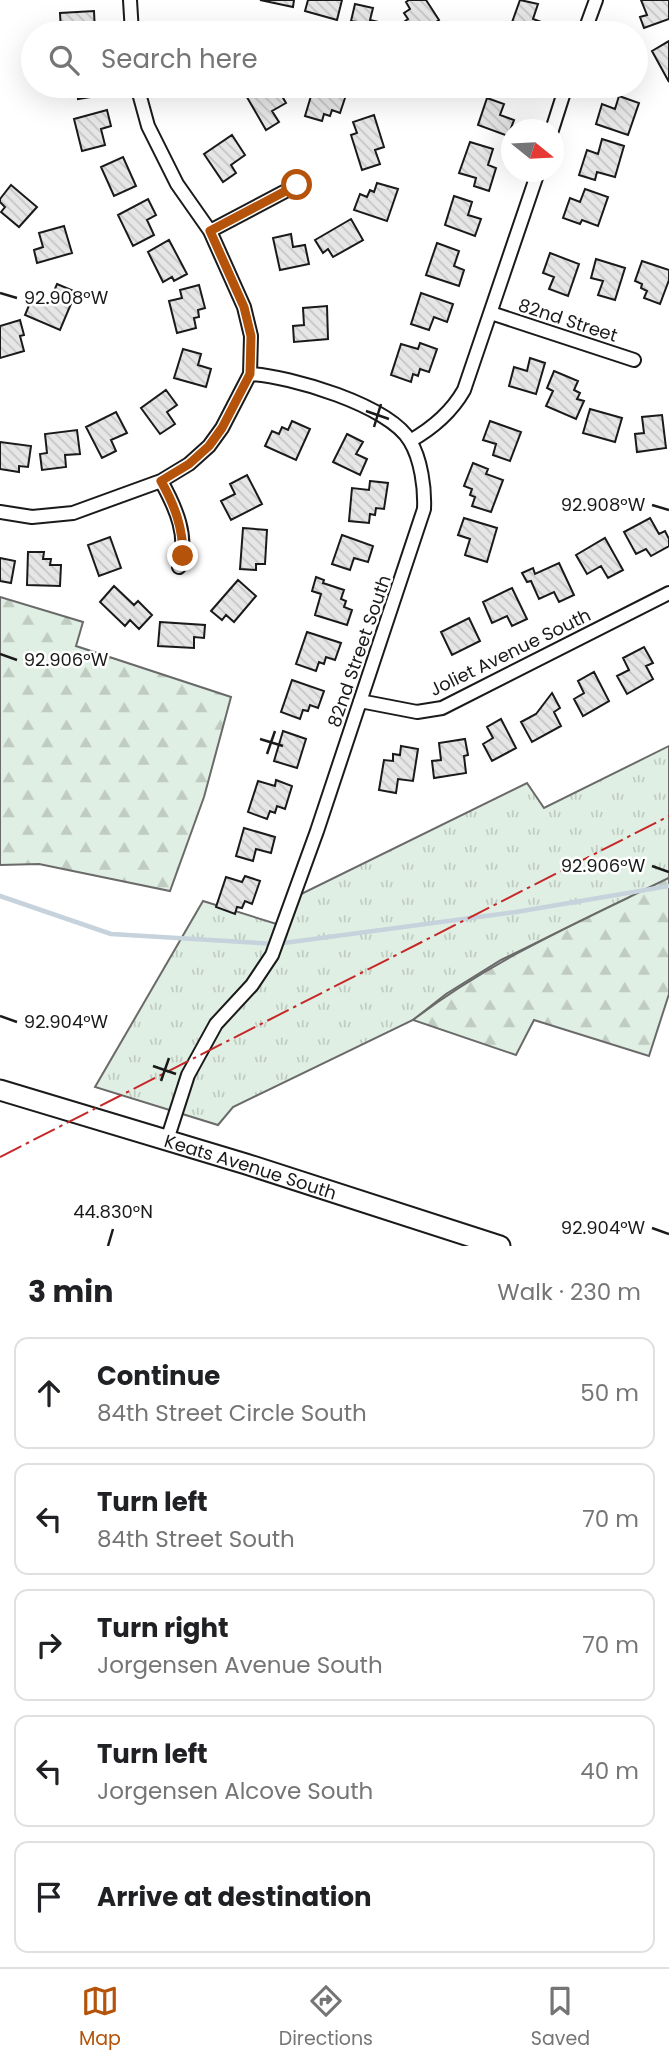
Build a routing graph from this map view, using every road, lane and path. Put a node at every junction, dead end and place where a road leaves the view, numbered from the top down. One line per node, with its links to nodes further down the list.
1 (130, 0): 3 (street)
2 (596, 0): 4 (street)
3 (131, 21)
4 (588, 21)
5 (141, 98): 10 (street)
6 (562, 98): 7 (street)
7 (556, 119)
8 (535, 182): 11 (street)
9 (297, 185): 10 (street)
10 (210, 231): 13 (street)
11 (491, 313): 12 (street, 82nd Street); 14 (street)
12 (634, 360)
13 (250, 374): 14 (street); 15 (street)
14 (410, 441): 19 (street, 82nd Street South)
15 (161, 481): 16 (street); 17 (street)
16 (0, 512)
17 (179, 568)
18 (669, 593): 19 (street, Joliet Avenue South)
19 (360, 701): 21 (street, 82nd Street South)
20 (0, 1090): 21 (main road, Keats Avenue South)
21 (167, 1140): 22 (main road, Keats Avenue South)
22 (500, 1246)

